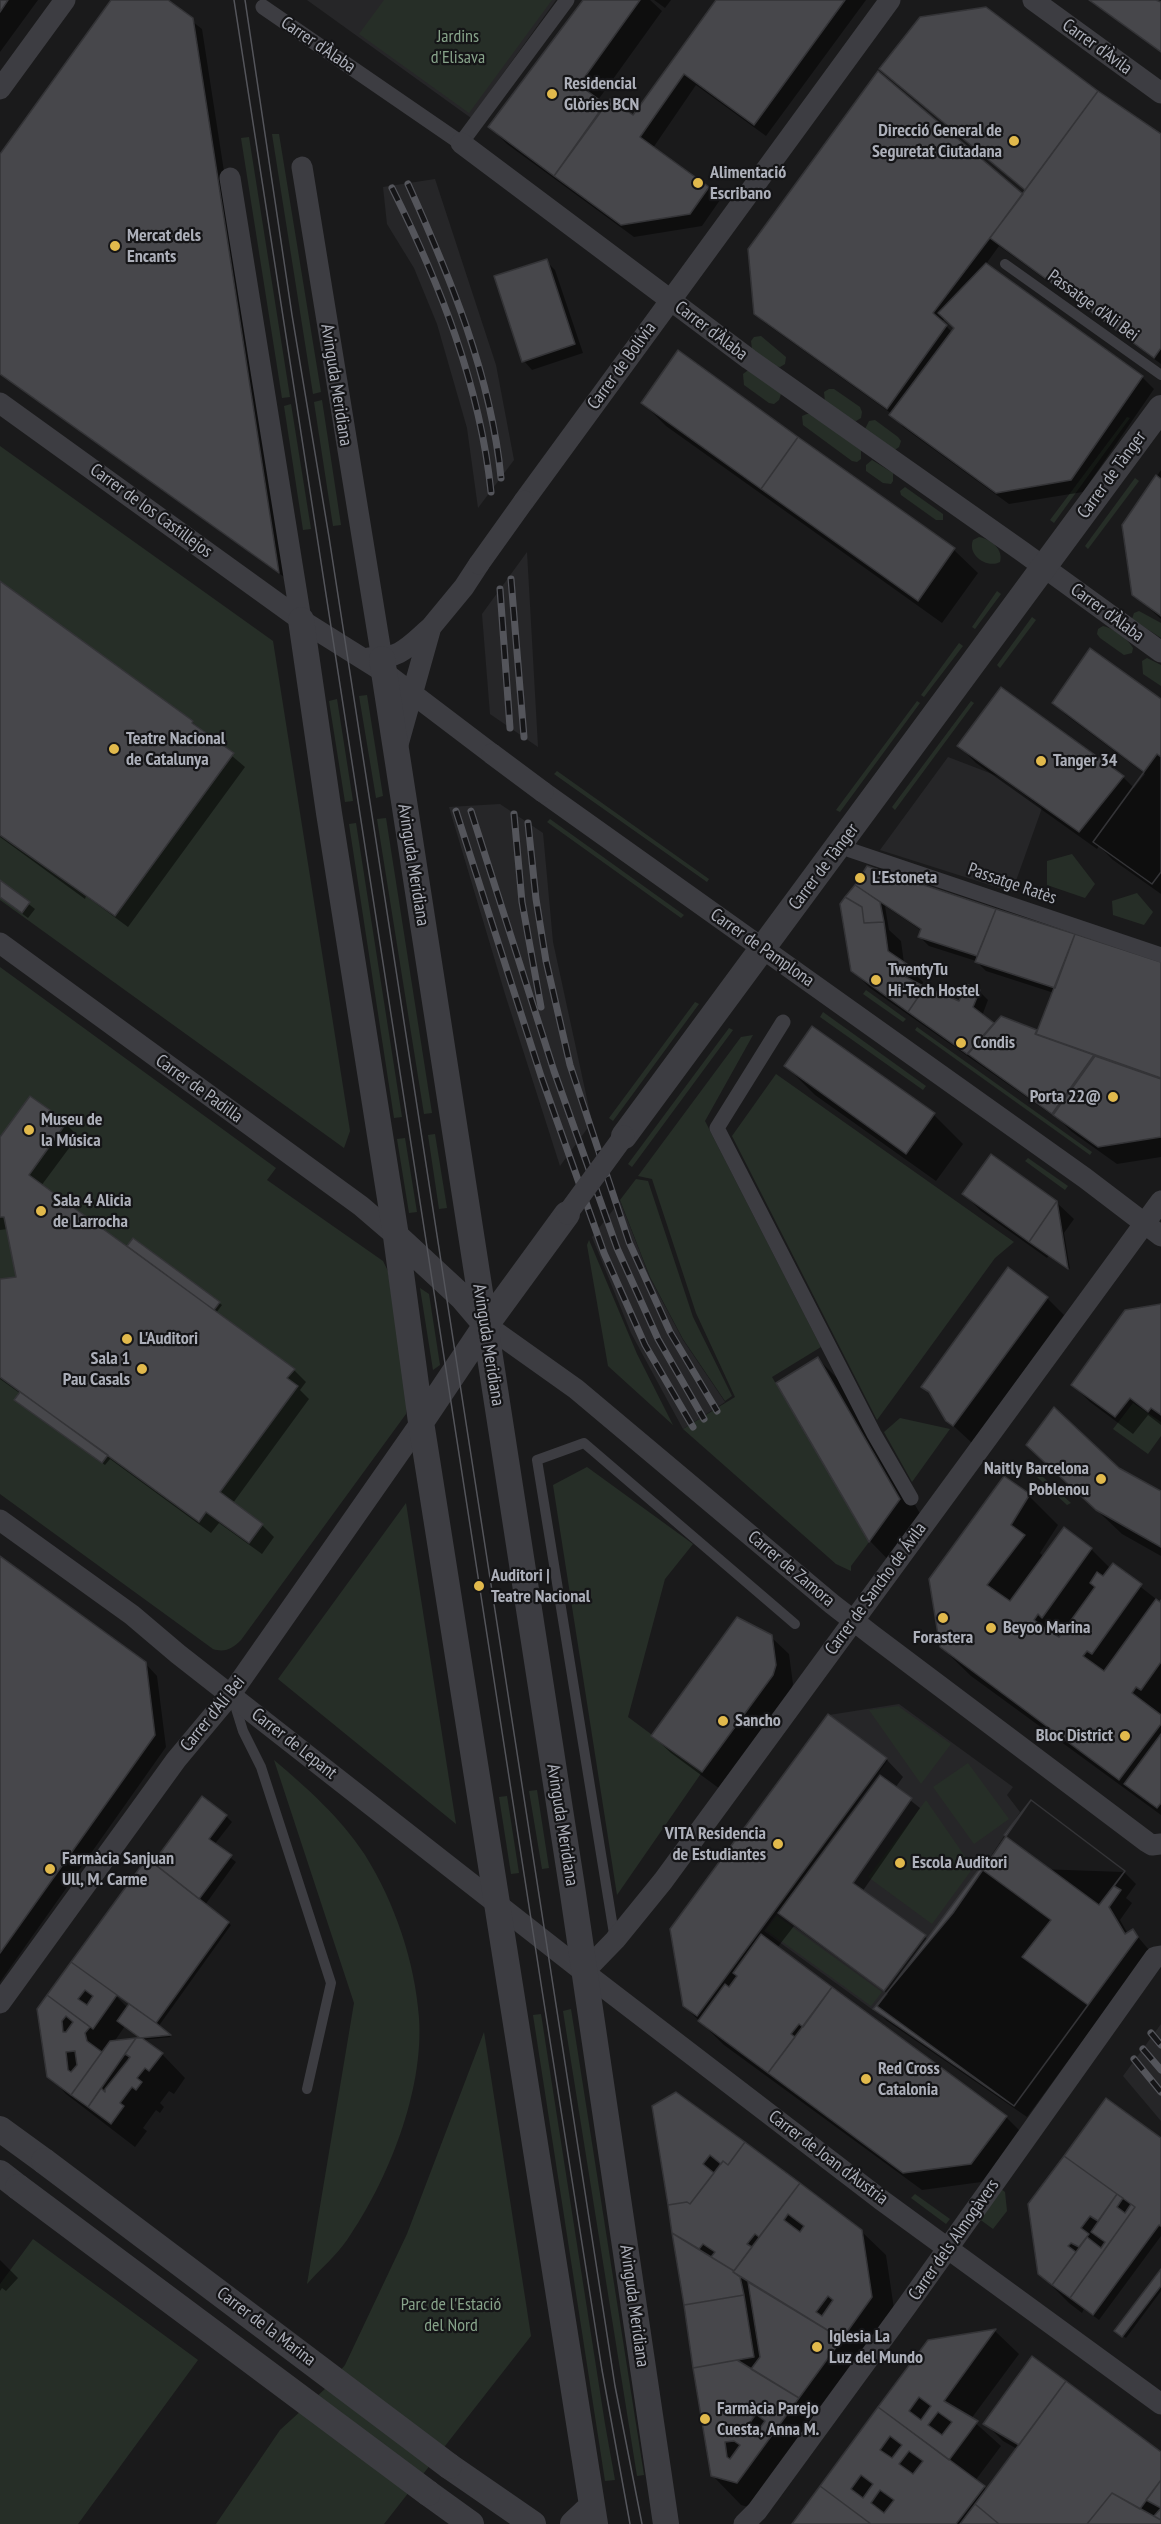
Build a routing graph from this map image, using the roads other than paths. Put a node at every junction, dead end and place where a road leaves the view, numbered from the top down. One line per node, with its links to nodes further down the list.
1 (65, 0): 6 (street)
2 (567, 0): 8 (street)
3 (890, 0): 12 (street, Carrer de Bolívia)
4 (1033, 0): 7 (street, Carrer d'Àvila)
5 (263, 7): 8 (street, Carrer d'Àlaba)
6 (0, 89)
7 (1161, 93)
8 (461, 143): 12 (street, Carrer d'Àlaba)
9 (302, 167): 20 (street, Avinguda Meridiana)
10 (230, 178): 17 (street)
11 (1005, 264): 13 (lane, Passatge d'Ali Bei)
12 (670, 301): 16 (street, Carrer d'Àlaba); 18 (street, Carrer de Bolívia, bridge)
13 (1161, 375)
14 (0, 403): 17 (street, Carrer de los Castillejos)
15 (1161, 408): 16 (street, Carrer de Tànger)
16 (1044, 568): 19 (street, Carrer d'Àlaba); 25 (street, Carrer de Tànger)
17 (301, 620): 20 (street, Carrer de Pamplona); 32 (street)
18 (432, 627): 20 (street); 21 (street, Carrer de Bolívia)
19 (1161, 652)
20 (377, 663): 21 (street, Carrer de Pamplona); 22 (street, Avinguda Meridiana)
21 (412, 693): 22 (street, Carrer de Bolívia); 25 (street, Carrer de Pamplona, bridge)
22 (396, 752): 33 (street, Avinguda Meridiana)
23 (850, 850): 26 (street, Passatge Ratès)
24 (0, 944): 32 (street, Carrer de Padilla)
25 (763, 948): 28 (street, Carrer de Tànger); 31 (street, Carrer de Pamplona)
26 (1161, 955)
27 (783, 1022): 35 (street)
28 (624, 1136): 30 (street, Carrer de Tànger, bridge)
29 (1161, 1201): 31 (street, Carrer de Sancho de Ávila)
30 (567, 1214): 33 (street, Carrer de Tànger)
31 (1152, 1231): 37 (street, Carrer de Sancho de Ávila)
32 (396, 1236): 33 (street); 34 (street)
33 (486, 1325): 34 (street, Carrer de Tànger); 37 (street, Carrer de Zamora); 44 (street, Avinguda Meridiana)
34 (421, 1422): 39 (street, Carrer d'Alí Bei); 41 (street)
35 (911, 1498)
36 (0, 1520): 39 (street, Carrer de Lepant)
37 (853, 1621): 40 (street, Carrer de Zamora); 42 (street, Carrer de Sancho de Ávila)
38 (795, 1624): 42 (lane)
39 (231, 1694): 41 (street, Carrer de Lepant); 45 (street, Carrer d'Alí Bei); 46 (lane)
40 (1161, 1844)
41 (498, 1906): 44 (street, Carrer de Joan d'Àustria); 51 (street)
42 (615, 1940): 44 (street, Carrer de Sancho de Ávila)
43 (1161, 1956): 49 (street, Carrer dels Almogàvers)
44 (584, 1972): 49 (street, Carrer de Joan d'Àustria); 54 (street, Avinguda Meridiana)
45 (0, 2002)
46 (307, 2089)
47 (0, 2129): 53 (street, Carrer de la Marina, bridge)
48 (9, 2180): 52 (street, Carrer de la Marina, bridge)
49 (946, 2248): 50 (street, Carrer de Joan d'Àustria); 55 (street, Carrer dels Almogàvers)
50 (1161, 2404)
51 (587, 2518)
52 (471, 2524)
53 (533, 2524)
54 (666, 2524)
55 (744, 2524)

